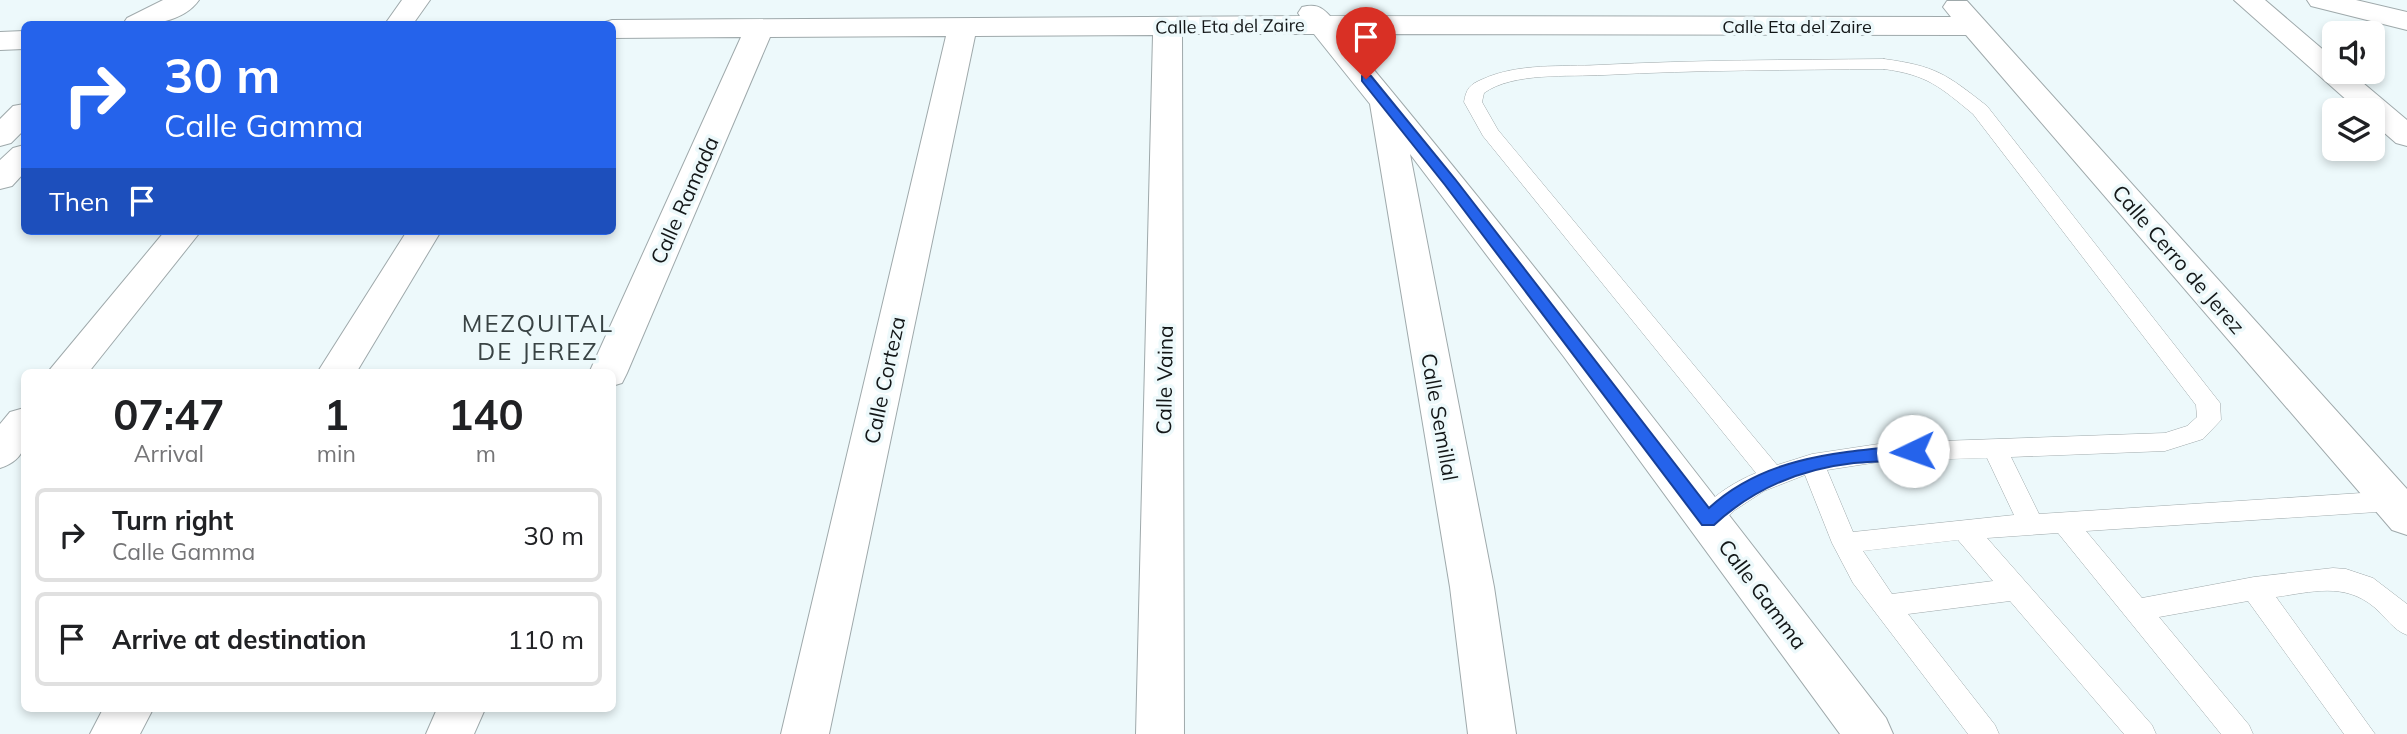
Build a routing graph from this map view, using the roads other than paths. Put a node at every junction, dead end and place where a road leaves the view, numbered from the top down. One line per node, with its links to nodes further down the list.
1 (185, 0): 8 (street)
2 (416, 0): 9 (street)
3 (1461, 0): 12 (street)
4 (2248, 0): 21 (street)
5 (2320, 0): 10 (street)
6 (1312, 13): 12 (street, Calle Eta del Zaire); 14 (street, Calle Eta del Zaire); 18 (street, Calle Gamma)
7 (1962, 13): 12 (street, Calle Eta del Zaire); 34 (street, Calle Cerro de Jerez)
8 (150, 21)
9 (401, 21)
10 (2407, 21)
11 (962, 26): 13 (street, Calle Eta del Zaire); 14 (street, Calle Eta del Zaire); 49 (street, Calle Corteza)
12 (1475, 26)
13 (761, 27): 15 (street, Calle Eta del Zaire); 28 (street, Calle Ramada)
14 (1168, 27): 50 (street, Calle Vaina)
15 (616, 29)
16 (21, 40): 17 (street)
17 (0, 41)
18 (1384, 100): 35 (street, Calle Gamma); 51 (street, Calle Semillal)
19 (21, 116): 20 (street)
20 (0, 136)
21 (2407, 136)
22 (21, 158): 23 (street)
23 (0, 179)
24 (181, 235): 26 (street)
25 (422, 235): 27 (street)
26 (69, 369)
27 (338, 369)
28 (610, 369)
29 (21, 427): 31 (street)
30 (1995, 448): 32 (lane); 33 (lane); 37 (lane)
31 (0, 452)
32 (1812, 463): 33 (lane); 39 (lane)
33 (1772, 476): 35 (lane)
34 (2402, 506): 36 (lane)
35 (1708, 520): 52 (street, Calle Gamma)
36 (2065, 524): 37 (lane); 43 (lane)
37 (2032, 526): 38 (lane)
38 (1964, 529): 39 (lane); 41 (lane)
39 (1845, 543): 42 (lane)
40 (2254, 588): 43 (lane); 44 (lane); 56 (lane)
41 (2015, 589): 42 (lane); 54 (lane)
42 (1885, 606): 53 (lane)
43 (2138, 610): 55 (lane)
44 (2407, 623)
45 (127, 712): 47 (street)
46 (460, 712): 48 (street)
47 (114, 734)
48 (450, 734)
49 (805, 734)
50 (1160, 734)
51 (1492, 734)
52 (1869, 734)
53 (1985, 734)
54 (2142, 734)
55 (2239, 734)
56 (2361, 734)

